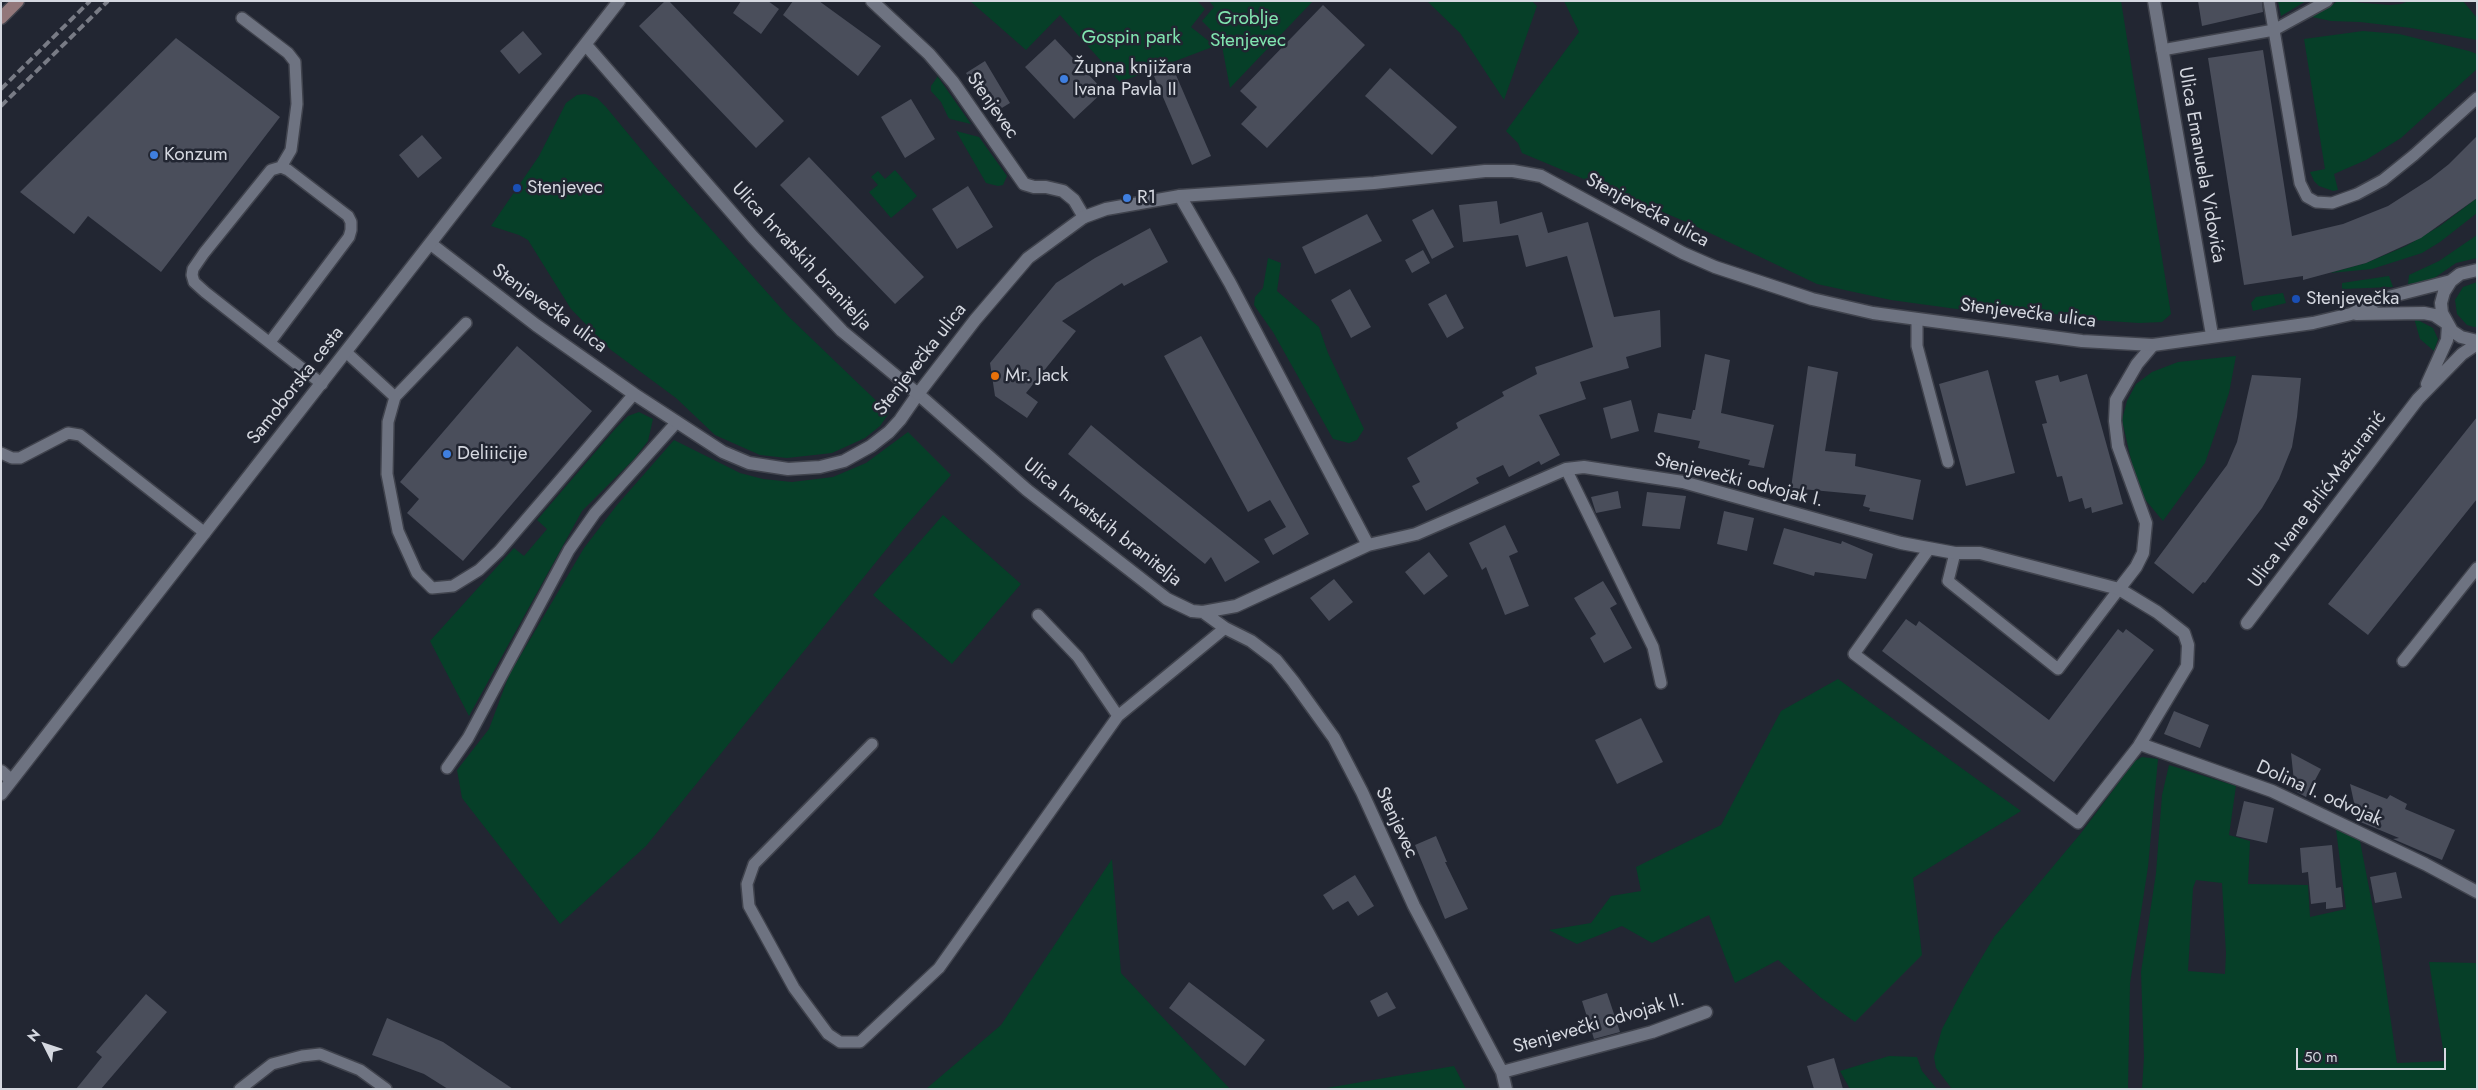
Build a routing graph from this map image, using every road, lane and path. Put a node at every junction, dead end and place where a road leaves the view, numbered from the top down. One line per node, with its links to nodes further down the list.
1 (18, 1): 7 (main road)
2 (619, 1): 10 (street, Samoborska cesta)
3 (872, 1): 15 (street, Stenjevec)
4 (2154, 1): 11 (street, Ulica Emanuela Vidovića)
5 (2268, 1): 9 (lane)
6 (2327, 1): 9 (lane)
7 (1, 18)
8 (242, 18): 13 (lane)
9 (2274, 30): 11 (lane); 12 (lane)
10 (586, 45): 16 (street, Samoborska cesta); 30 (street, Ulica hrvatskih branitelja)
11 (2162, 50): 23 (street, Ulica Emanuela Vidovića)
12 (2477, 98)
13 (282, 167): 24 (lane); 24 (lane)
14 (1180, 196): 15 (street, Stenjevečka ulica); 20 (street, Stenjevečka ulica); 38 (street)
15 (1084, 217): 30 (street, Stenjevečka ulica)
16 (431, 244): 27 (street, Samoborska cesta); 29 (street, Stenjevečka ulica)
17 (2477, 270): 18 (street, Stenjevečka ulica)
18 (2451, 282): 19 (street, Stenjevečka ulica); 22 (street, Ulica Ivane Brlić-Mažuranić)
19 (2351, 314): 22 (street, Stenjevečka ulica); 23 (street, Stenjevečka ulica)
20 (1917, 319): 26 (street, Stenjevečka ulica); 35 (lane)
21 (466, 323): 31 (lane)
22 (2447, 324): 25 (street, Stenjevečka ulica); 32 (street, Ulica Ivane Brlić-Mažuranić)
23 (2212, 335): 26 (street, Stenjevečka ulica)
24 (270, 342): 28 (lane)
25 (2477, 342): 32 (street, Ulica Ivane Brlić-Mažuranić)
26 (2153, 345): 42 (street)
27 (346, 352): 28 (street, Samoborska cesta); 31 (lane)
28 (322, 384): 37 (street, Samoborska cesta)
29 (634, 394): 31 (lane); 33 (street, Stenjevečka ulica)
30 (918, 394): 33 (street, Stenjevečka ulica); 43 (street, Ulica hrvatskih branitelja)
31 (395, 397)
32 (2418, 399): 45 (street, Ulica Ivane Brlić-Mažuranić)
33 (676, 423): 52 (lane)
34 (1, 453): 37 (lane)
35 (1948, 462)
36 (1566, 469): 38 (street, Stenjevečki odvojak I.); 39 (street, Stenjevečki odvojak I.); 48 (lane)
37 (205, 533): 54 (street, Samoborska cesta)
38 (1368, 546): 43 (street, Stenjevečki odvojak I.)
39 (1929, 549): 40 (street, Stenjevečki odvojak I.); 51 (lane)
40 (1955, 553): 42 (street, Stenjevečki odvojak I.); 42 (lane)
41 (2477, 568): 47 (lane)
42 (2119, 589): 51 (street, Stenjevečki odvojak I.)
43 (1203, 612): 46 (street, Stenjevec)
44 (1038, 615): 49 (lane)
45 (2248, 623)
46 (1225, 628): 49 (lane); 58 (street, Stenjevec)
47 (2403, 661)
48 (1661, 683)
49 (1118, 716): 50 (lane)
50 (872, 744)
51 (2140, 744): 56 (street, Dolina I. odvojak)
52 (447, 768)
53 (1, 771): 54 (street)
54 (11, 780): 55 (street, Samoborska cesta)
55 (1, 794)
56 (2477, 892)
57 (1706, 1012): 58 (street, Stenjevečki odvojak II.)
58 (1502, 1072): 61 (street, Stenjevec)
59 (240, 1089): 60 (lane)
60 (386, 1089)
61 (1506, 1089)

